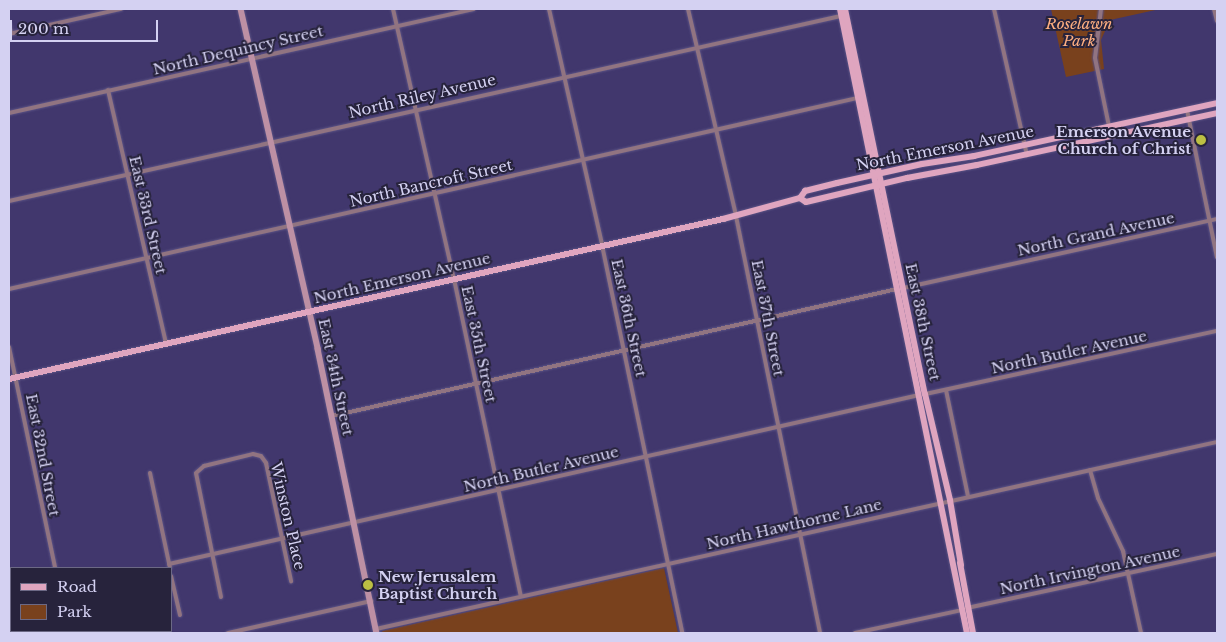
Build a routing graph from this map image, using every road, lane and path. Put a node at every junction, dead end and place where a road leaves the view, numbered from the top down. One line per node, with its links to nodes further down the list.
1 (121, 9): 15 (street)
2 (241, 9): 17 (main road, East 34th Street)
3 (393, 9): 14 (street, East 35th Street)
4 (473, 9): 14 (street, North Dequincy Street)
5 (549, 9): 18 (street, East 36th Street)
6 (688, 9): 16 (street, East 37th Street)
7 (845, 9): 34 (main road, East 38th Street)
8 (994, 9): 31 (street)
9 (1101, 9): 27 (street)
10 (1214, 9): 12 (street)
11 (840, 12): 16 (street, North Riley Avenue); 20 (main road, East 38th Street)
12 (1217, 21)
13 (9, 23): 15 (street)
14 (397, 26): 17 (street, North Dequincy Street); 22 (street, East 35th Street)
15 (10, 33)
16 (697, 46): 18 (street, North Riley Avenue); 28 (street, East 37th Street)
17 (252, 58): 19 (street, North Dequincy Street); 30 (main road, East 34th Street)
18 (564, 76): 22 (street, North Riley Avenue); 33 (street, East 36th Street)
19 (108, 90): 24 (street, North Dequincy Street); 35 (street, East 33rd Street)
20 (857, 98): 28 (street, North Bancroft Street); 36 (main road, East 38th Street)
21 (1217, 103): 23 (main road, North Emerson Avenue)
22 (416, 109): 30 (street, North Riley Avenue); 38 (street, East 35th Street)
23 (1187, 110): 26 (street); 27 (main road, North Emerson Avenue)
24 (9, 113)
25 (1217, 113): 26 (main road, North Emerson Avenue)
26 (1189, 119): 29 (main road, North Emerson Avenue); 43 (street)
27 (1109, 127): 29 (street); 31 (main road, North Emerson Avenue)
28 (715, 130): 33 (street, North Bancroft Street); 41 (street, East 37th Street)
29 (1111, 136): 32 (main road, North Emerson Avenue)
30 (271, 142): 35 (street, North Riley Avenue); 44 (main road, East 34th Street)
31 (1025, 146): 32 (street); 34 (main road, North Emerson Avenue)
32 (1027, 154): 37 (main road, North Emerson Avenue)
33 (583, 160): 38 (street, North Bancroft Street); 45 (street, East 36th Street)
34 (880, 173): 36 (main road, North Emerson Avenue); 37 (main road, East 38th Street)
35 (127, 174): 40 (street, North Riley Avenue); 47 (street, East 33rd Street)
36 (873, 174): 37 (main road, East 38th Street); 39 (main road, North Emerson Avenue)
37 (879, 184): 39 (main road, North Emerson Avenue); 49 (main road, East 38th Street)
38 (435, 193): 44 (street, North Bancroft Street); 48 (street, East 35th Street)
39 (800, 198): 41 (main road, North Emerson Avenue)
40 (9, 201)
41 (736, 216): 45 (main road, North Emerson Avenue); 52 (street, East 37th Street)
42 (1217, 219): 43 (street, North Grand Avenue)
43 (1210, 221): 46 (street); 49 (street, North Grand Avenue)
44 (290, 226): 47 (street, North Bancroft Street); 51 (main road, East 34th Street)
45 (602, 245): 48 (main road, North Emerson Avenue); 56 (street, East 36th Street)
46 (1217, 257)
47 (146, 258): 50 (street, North Bancroft Street); 54 (street, East 33rd Street)
48 (454, 279): 51 (main road, North Emerson Avenue); 58 (street, East 35th Street)
49 (900, 288): 52 (street, North Grand Avenue); 60 (main road, East 38th Street)
50 (9, 289)
51 (309, 312): 54 (main road, North Emerson Avenue); 61 (main road, East 34th Street)
52 (757, 320): 56 (street, North Grand Avenue); 62 (street, East 37th Street)
53 (1217, 331): 59 (street, North Butler Avenue)
54 (166, 344): 57 (main road, North Emerson Avenue)
55 (9, 347): 57 (street, East 32nd Street)
56 (624, 350): 58 (street, North Grand Avenue); 64 (street, East 36th Street)
57 (12, 378): 78 (street, East 32nd Street)
58 (476, 383): 61 (street, North Grand Avenue); 67 (street, East 35th Street)
59 (946, 390): 60 (street, North Butler Avenue); 68 (street)
60 (922, 395): 62 (street, North Butler Avenue); 69 (main road, East 38th Street); 70 (main road, East 38th Street)
61 (332, 416): 71 (main road, East 34th Street)
62 (778, 427): 64 (street, North Butler Avenue); 72 (street, East 37th Street)
63 (1217, 442): 65 (street, North Hawthorne Lane)
64 (646, 457): 67 (street, North Butler Avenue); 76 (street, East 36th Street)
65 (1090, 470): 68 (street, North Hawthorne Lane); 79 (street)
66 (150, 473): 77 (street)
67 (499, 490): 71 (street, North Butler Avenue); 82 (street, East 35th Street)
68 (968, 496): 69 (street, North Hawthorne Lane)
69 (950, 500): 70 (street, North Hawthorne Lane); 85 (main road, East 38th Street)
70 (940, 502): 72 (street, North Hawthorne Lane); 85 (main road, East 38th Street)
71 (354, 522): 73 (street, North Butler Avenue); 84 (main road, East 34th Street)
72 (800, 534): 76 (street, North Hawthorne Lane); 90 (street, East 37th Street)
73 (282, 538): 74 (street, North Butler Avenue); 74 (street, Winston Place); 81 (street, Winston Place)
74 (212, 554): 77 (street, North Butler Avenue); 83 (street)
75 (1217, 554): 79 (street, North Irvington Avenue)
76 (668, 564): 82 (street, North Hawthorne Lane); 89 (street, East 36th Street)
77 (169, 566)
78 (55, 567)
79 (1129, 573): 85 (street, North Irvington Avenue); 94 (street)
80 (172, 580): 86 (street)
81 (291, 581)
82 (521, 596): 87 (street, North Hawthorne Lane)
83 (221, 597)
84 (370, 601): 87 (main road, East 34th Street); 88 (street)
85 (965, 609): 91 (street, North Irvington Avenue); 92 (main road, East 38th Street); 93 (main road, East 38th Street)
86 (180, 615)
87 (377, 631)
88 (228, 633)
89 (682, 633)
90 (820, 633)
91 (855, 633)
92 (967, 633)
93 (973, 633)
94 (1141, 633)

